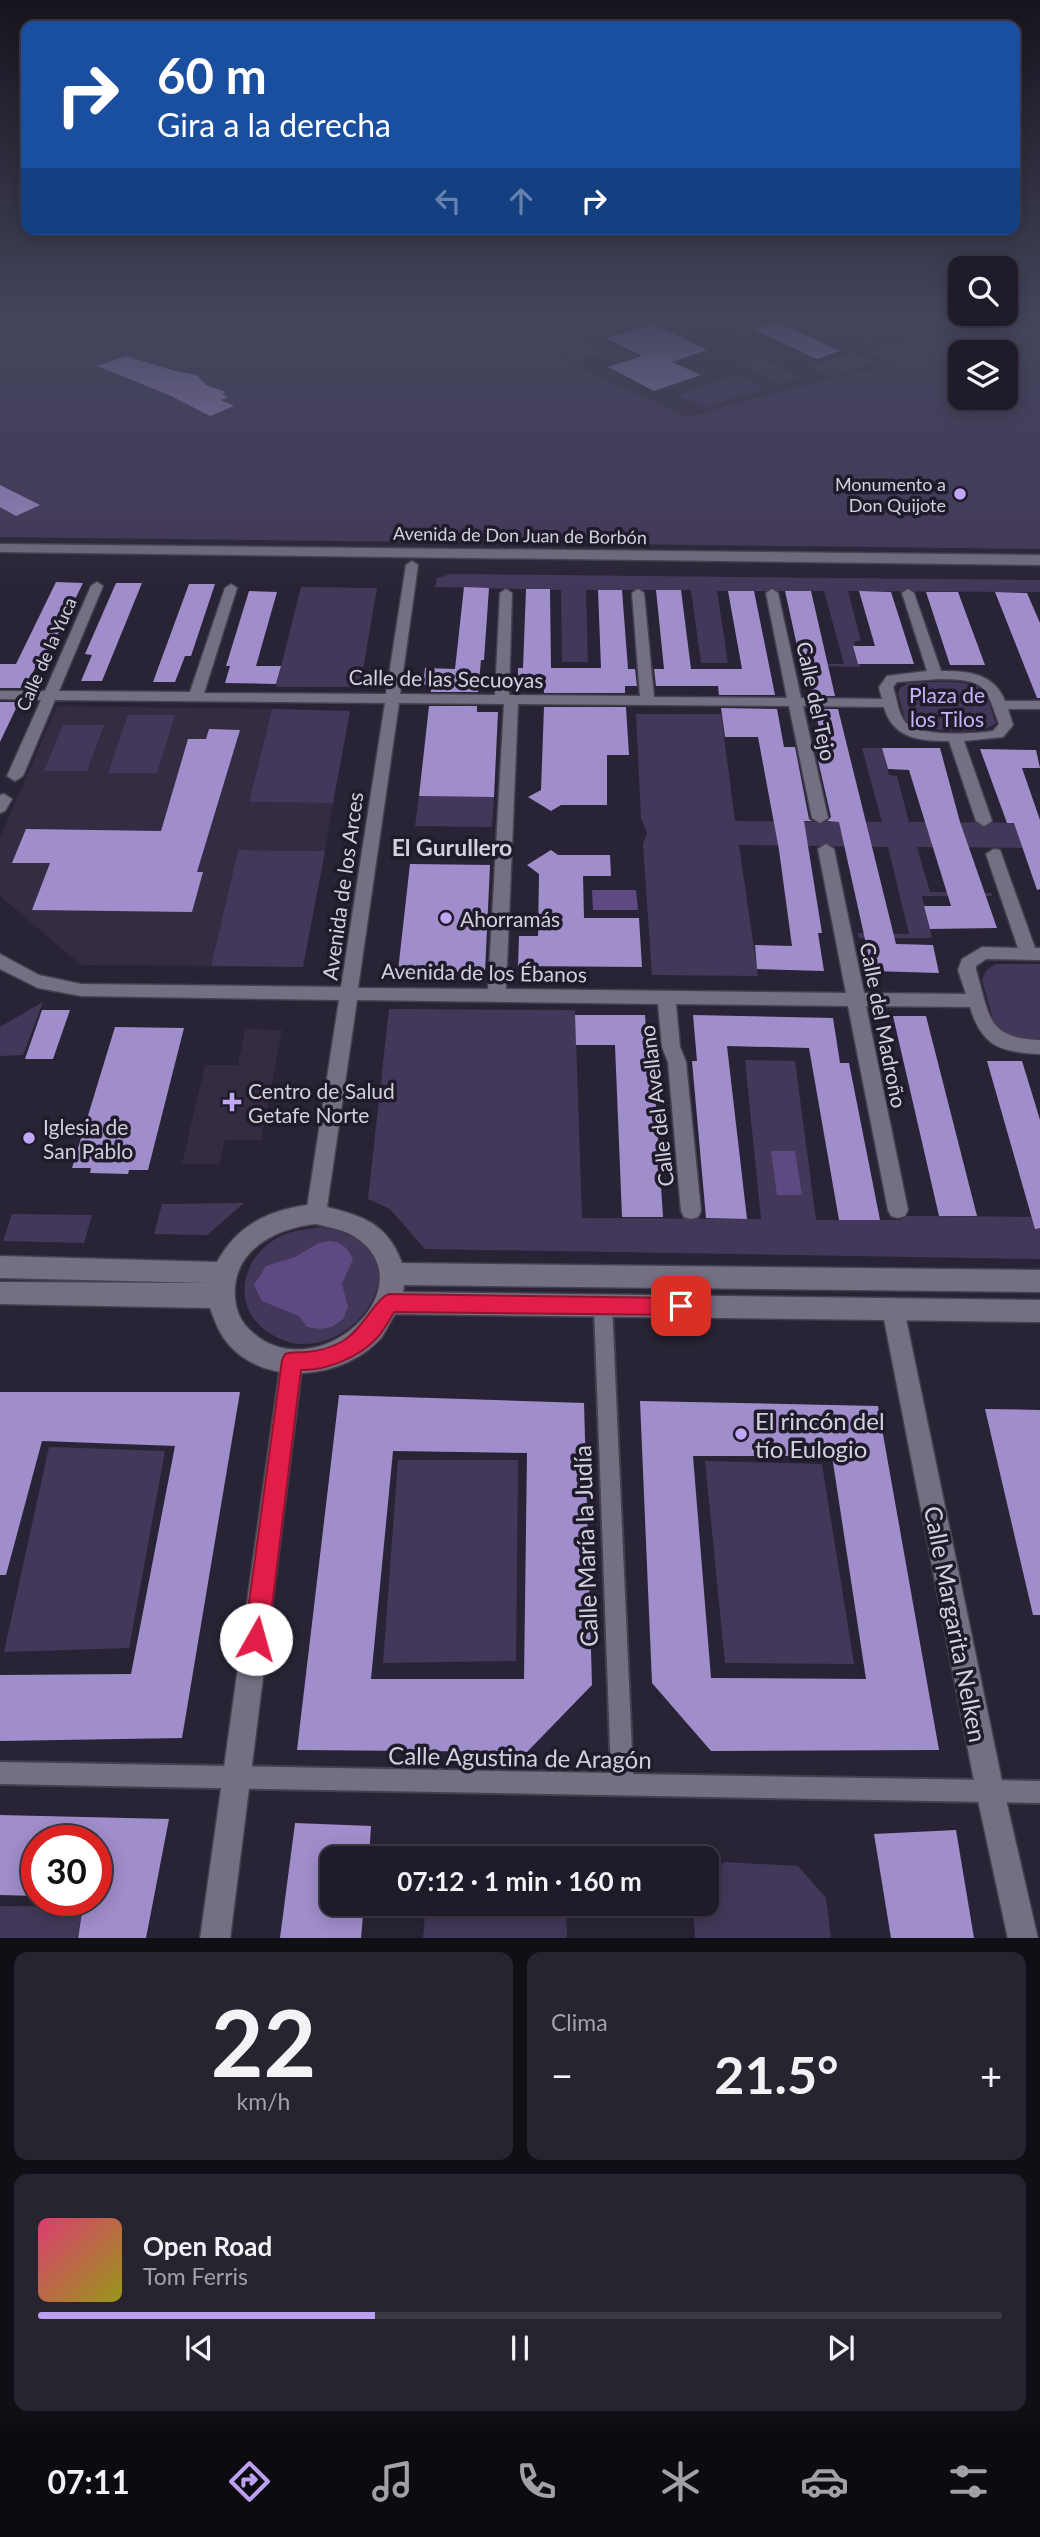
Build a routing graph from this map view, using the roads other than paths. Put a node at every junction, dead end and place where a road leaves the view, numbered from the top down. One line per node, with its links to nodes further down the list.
1 (0, 548): 3 (street, Avenida de Don Juan de Borbón)
2 (0, 559): 4 (street, Avenida de Don Juan de Borbón)
3 (1040, 560)
4 (412, 565): 5 (street, Avenida de Don Juan de Borbón); 16 (street, Avenida de los Arces)
5 (1040, 568)
6 (97, 586): 14 (street, Calle de la Yuca)
7 (230, 588): 15 (street)
8 (506, 593): 17 (street)
9 (638, 593): 18 (street)
10 (772, 593): 19 (street, Calle del Tejo)
11 (908, 593): 12 (street)
12 (936, 676): 20 (street); 21 (street)
13 (0, 695): 14 (street, Calle de las Secuoyas)
14 (49, 696): 15 (street, Calle de las Secuoyas); 24 (street, Calle de la Yuca)
15 (196, 696): 16 (street, Calle de las Secuoyas)
16 (392, 699): 17 (street, Calle de las Secuoyas); 31 (street, Avenida de los Arces)
17 (506, 700): 18 (street, Calle de las Secuoyas); 32 (street)
18 (647, 701): 19 (street, Calle de las Secuoyas)
19 (795, 702): 20 (street, Calle de las Secuoyas); 25 (street, Calle del Tejo)
20 (891, 703): 23 (street)
21 (999, 705): 22 (street); 23 (street)
22 (1040, 705)
23 (955, 736): 26 (street)
24 (15, 776)
25 (820, 818)
26 (984, 821)
27 (826, 849): 34 (street, Calle del Madroño)
28 (994, 854): 29 (street)
29 (1035, 954): 35 (street)
30 (0, 960): 31 (street, Avenida de los Ébanos)
31 (349, 994): 32 (street, Avenida de los Ébanos); 39 (street, Avenida de los Arces)
32 (496, 994): 33 (street, Avenida de los Ébanos)
33 (666, 996): 34 (street, Avenida de los Ébanos); 38 (street, Calle del Avellano)
34 (856, 1000): 35 (street, Avenida de los Ébanos); 37 (street, Calle del Madroño)
35 (976, 1001): 36 (street)
36 (1040, 1047)
37 (898, 1210)
38 (691, 1211)
39 (316, 1214): 41 (street); 43 (street)
40 (0, 1267): 43 (street)
41 (393, 1274): 42 (street); 45 (street)
42 (1040, 1281)
43 (223, 1285): 44 (street); 49 (street)
44 (0, 1293)
45 (389, 1303): 46 (street); 49 (street)
46 (603, 1305): 47 (street); 52 (street, Calle María la Judía)
47 (893, 1309): 48 (street); 53 (street, Calle Margarita Nelken)
48 (1040, 1311)
49 (292, 1360): 51 (street)
50 (0, 1773): 51 (street, Calle Agustina de Aragón)
51 (238, 1777): 52 (street, Calle Agustina de Aragón); 55 (street)
52 (622, 1784): 53 (street, Calle Agustina de Aragón)
53 (990, 1791): 54 (street, Calle Agustina de Aragón); 56 (street, Calle Margarita Nelken)
54 (1040, 1792)
55 (215, 1938)
56 (1023, 1938)

